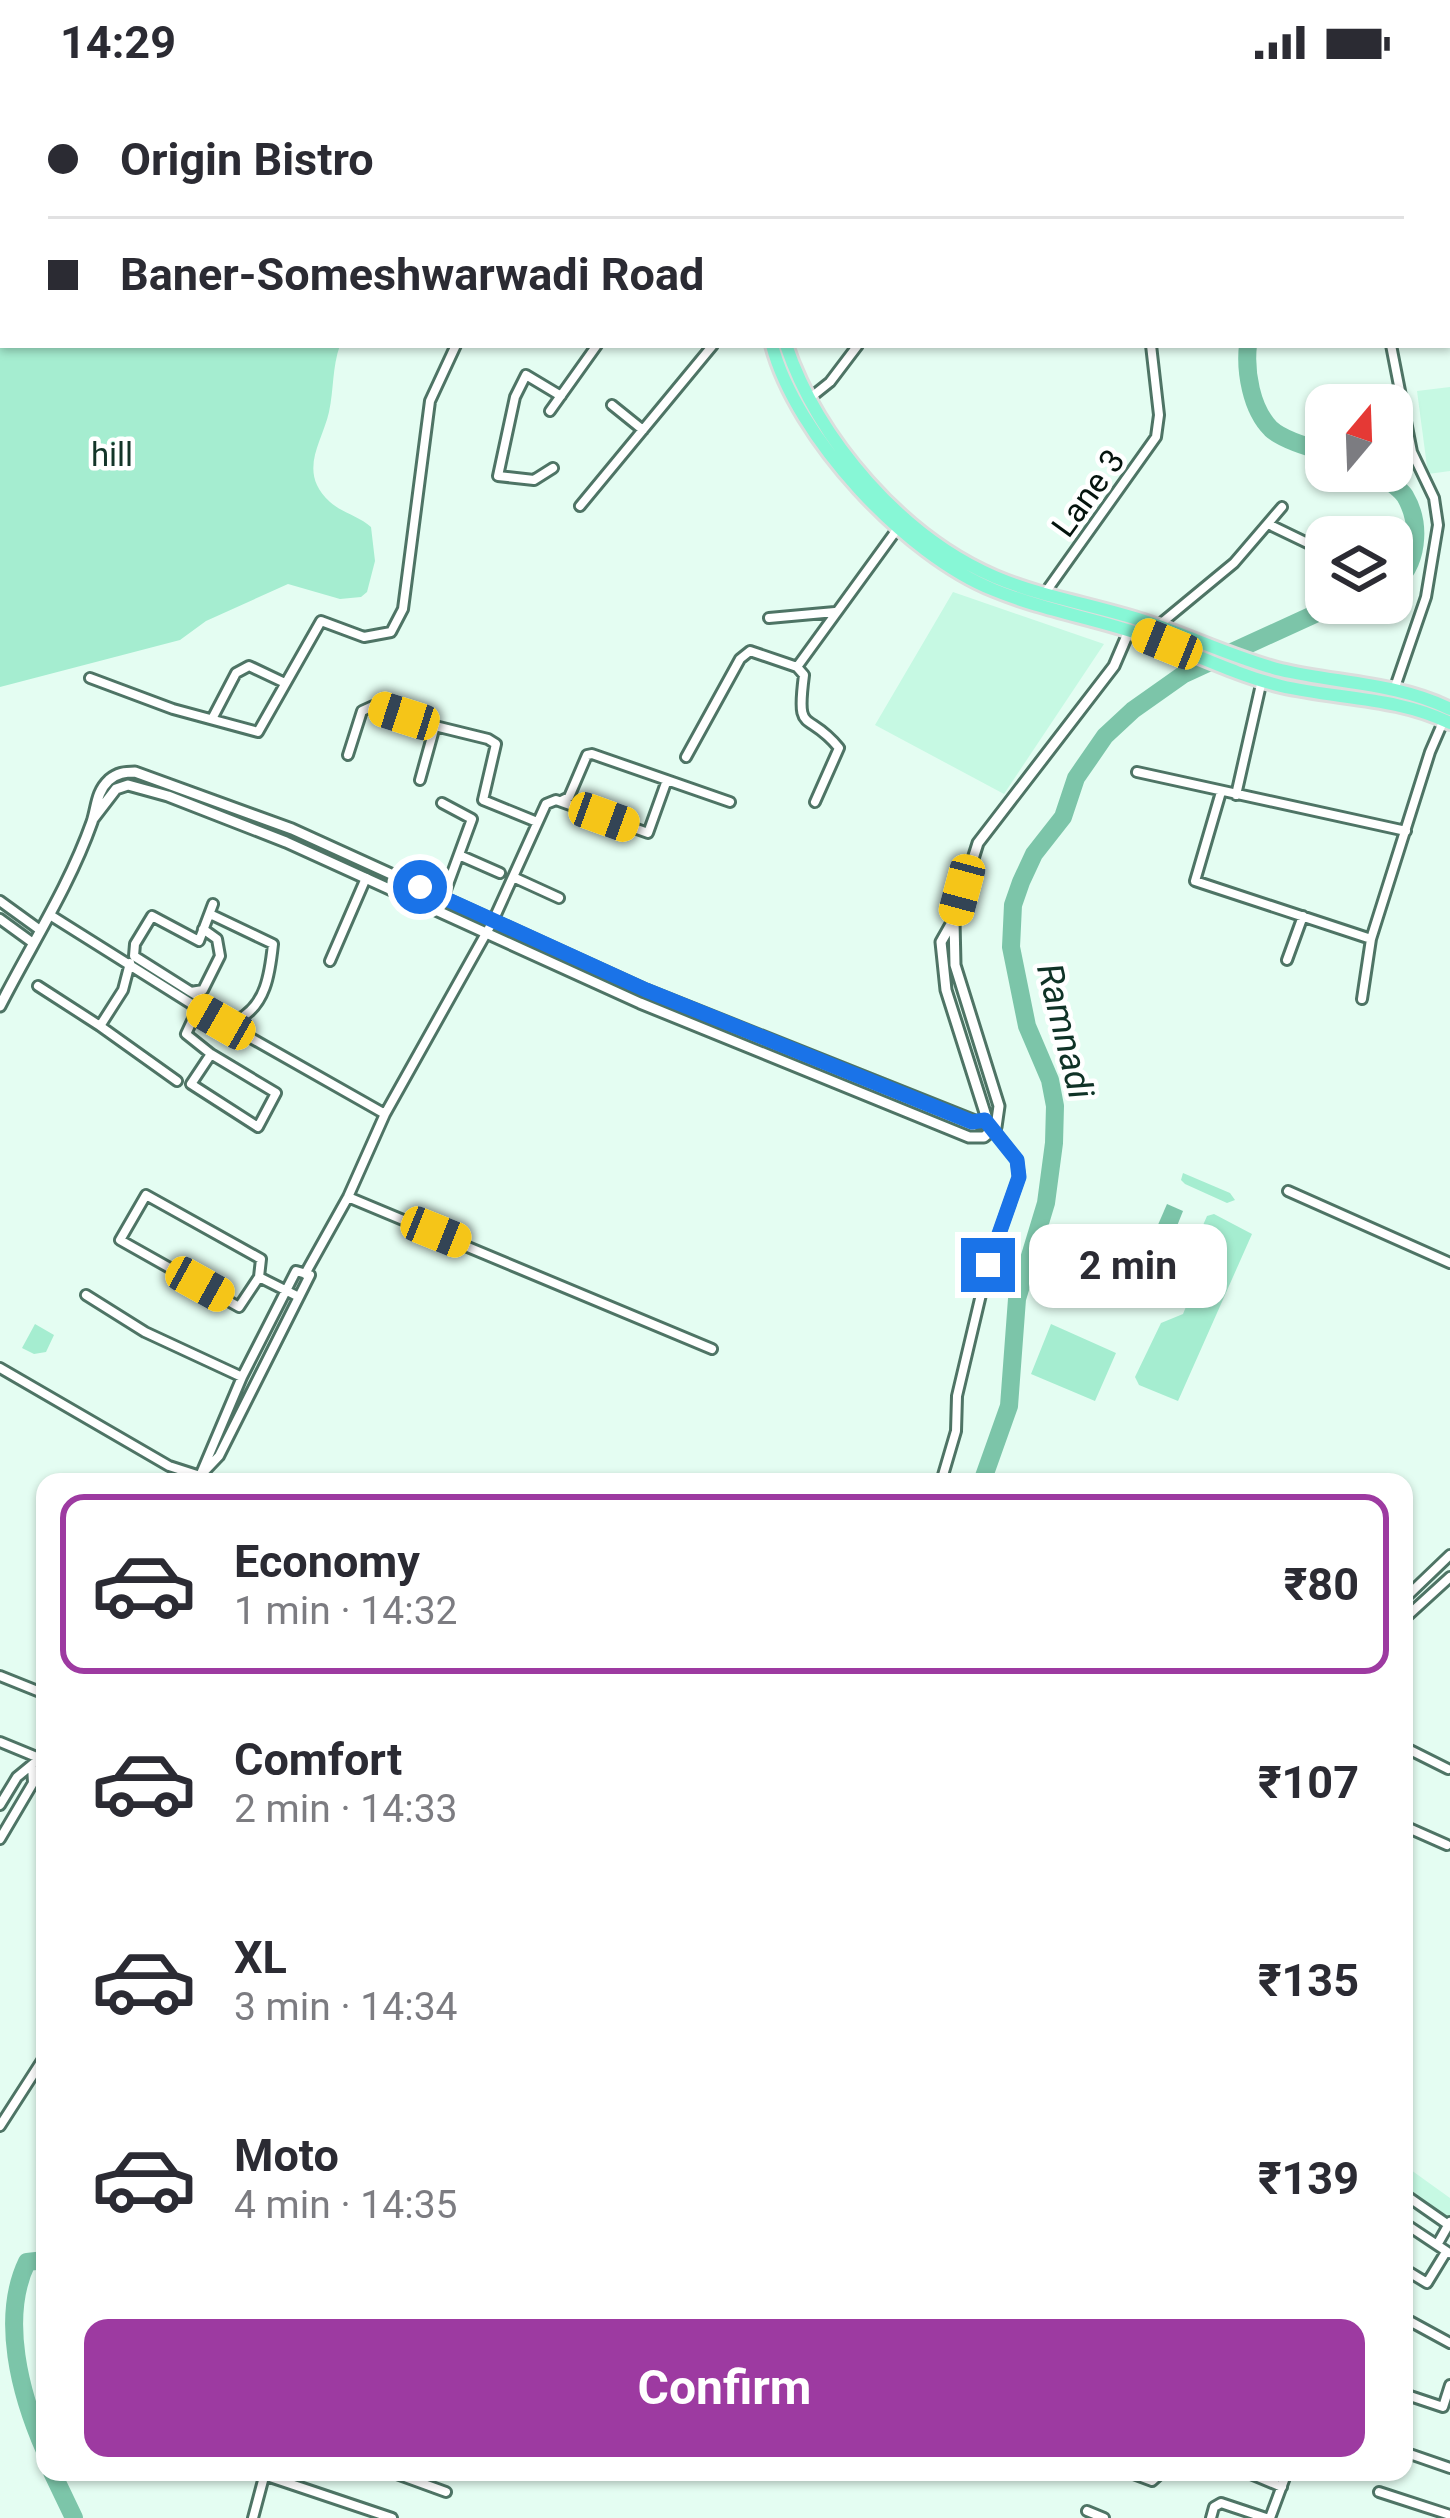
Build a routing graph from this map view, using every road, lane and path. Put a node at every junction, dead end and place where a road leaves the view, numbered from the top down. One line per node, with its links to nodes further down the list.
1 (455, 348): 29 (street)
2 (595, 348): 9 (street)
3 (711, 348): 13 (street)
4 (773, 348): 17 (main road)
5 (787, 348): 10 (main road)
6 (856, 348): 10 (street)
7 (1151, 348): 20 (street, Lane 3)
8 (1392, 348): 30 (street)
9 (561, 396): 12 (street); 14 (street)
10 (810, 398): 17 (main road)
11 (612, 405): 13 (street)
12 (550, 411)
13 (643, 430): 15 (street)
14 (553, 468)
15 (580, 506)
16 (1282, 507): 18 (street)
17 (903, 523): 20 (main road); 21 (street); 24 (main road)
18 (1268, 524): 19 (street); 23 (street)
19 (1305, 542)
20 (1045, 593): 23 (main road)
21 (836, 612): 22 (street); 26 (street)
22 (769, 619)
23 (1158, 626): 25 (main road)
24 (1129, 631): 25 (main road); 60 (street)
25 (1196, 649): 27 (main road)
26 (797, 667): 35 (street); 45 (street)
27 (1260, 674): 30 (main road); 31 (main road); 42 (street)
28 (90, 678): 32 (street)
29 (286, 683): 32 (street); 32 (street)
30 (1394, 691): 31 (main road)
31 (1448, 717): 49 (street)
32 (212, 719)
33 (435, 726): 34 (street); 38 (street); 48 (street)
34 (348, 754)
35 (686, 757)
36 (1137, 772): 41 (street)
37 (146, 774): 40 (street); 47 (street); 54 (street)
38 (420, 780)
39 (667, 780): 43 (street); 43 (street); 44 (street)
40 (142, 787): 47 (street); 53 (street)
41 (1222, 792): 42 (street); 58 (street)
42 (1236, 795): 49 (street)
43 (560, 801): 48 (street)
44 (730, 802)
45 (815, 802)
46 (442, 803): 50 (street)
47 (94, 819): 57 (street)
48 (537, 822): 52 (street)
49 (1406, 830): 65 (street)
50 (459, 855): 51 (street); 54 (street)
51 (500, 873)
52 (513, 877): 55 (street); 61 (street)
53 (366, 878): 64 (street); 68 (street)
54 (443, 898): 61 (street)
55 (559, 898)
56 (0, 901): 63 (street)
57 (50, 915): 63 (street); 69 (street)
58 (1303, 916): 65 (street); 67 (street)
59 (0, 919): 66 (street)
60 (954, 919): 79 (street); 80 (street)
61 (493, 921): 64 (street); 79 (street)
62 (203, 929): 71 (street); 71 (street); 71 (street)
63 (40, 930): 66 (street)
64 (486, 933): 78 (street); 80 (street)
65 (1371, 939): 72 (street)
66 (33, 943): 73 (street)
67 (1287, 960)
68 (330, 961)
69 (130, 963): 74 (street); 75 (street)
70 (38, 986): 75 (street)
71 (190, 992)
72 (1362, 999)
73 (0, 1006)
74 (198, 1008): 76 (street); 78 (street)
75 (100, 1026): 77 (street)
76 (211, 1054): 76 (street)
77 (177, 1081)
78 (385, 1114): 82 (street)
79 (985, 1120): 80 (street)
80 (992, 1132): 95 (street)
81 (1288, 1191): 83 (street)
82 (348, 1197): 84 (street); 89 (street)
83 (1450, 1263)
84 (305, 1274): 86 (street); 88 (street)
85 (259, 1277): 85 (street); 86 (street)
86 (286, 1291): 88 (street); 91 (street)
87 (86, 1294): 91 (street)
88 (299, 1298): 94 (street)
89 (712, 1349)
90 (0, 1368): 92 (street)
91 (242, 1377): 93 (street)
92 (187, 1473)
93 (204, 1473)
94 (206, 1473)
95 (944, 1473)
96 (1450, 1555): 98 (street)
97 (1450, 1577): 99 (street)
98 (1413, 1590)
99 (1413, 1611)
100 (2, 1679): 101 (street)
101 (36, 1691)
102 (0, 1742): 104 (street)
103 (1413, 1752): 106 (street)
104 (36, 1758)
105 (36, 1761): 108 (street)
106 (1448, 1769)
107 (36, 1771): 110 (street)
108 (0, 1804)
109 (1413, 1830): 111 (street)
110 (0, 1839)
111 (1448, 1845)
112 (36, 2072): 113 (street)
113 (0, 2126)
114 (1413, 2200): 115 (street)
115 (1449, 2224): 117 (street)
116 (1413, 2229): 117 (street)
117 (1437, 2245): 118 (street)
118 (1448, 2253): 119 (street)
119 (1413, 2274)
120 (1413, 2323): 121 (street)
121 (1450, 2343)
122 (1450, 2385): 123 (street)
123 (1413, 2397)
124 (1413, 2455): 125 (street)
125 (1450, 2468)
126 (263, 2481): 136 (street)
127 (288, 2481): 137 (street)
128 (424, 2481): 132 (street)
129 (1284, 2481): 131 (street)
130 (1271, 2482): 131 (street)
131 (1282, 2487): 140 (street)
132 (446, 2492)
133 (1379, 2492): 135 (street)
134 (1087, 2511): 138 (street)
135 (1450, 2514)
136 (253, 2518)
137 (392, 2518)
138 (1104, 2518)
139 (1211, 2518): 140 (street)
140 (1268, 2518)

